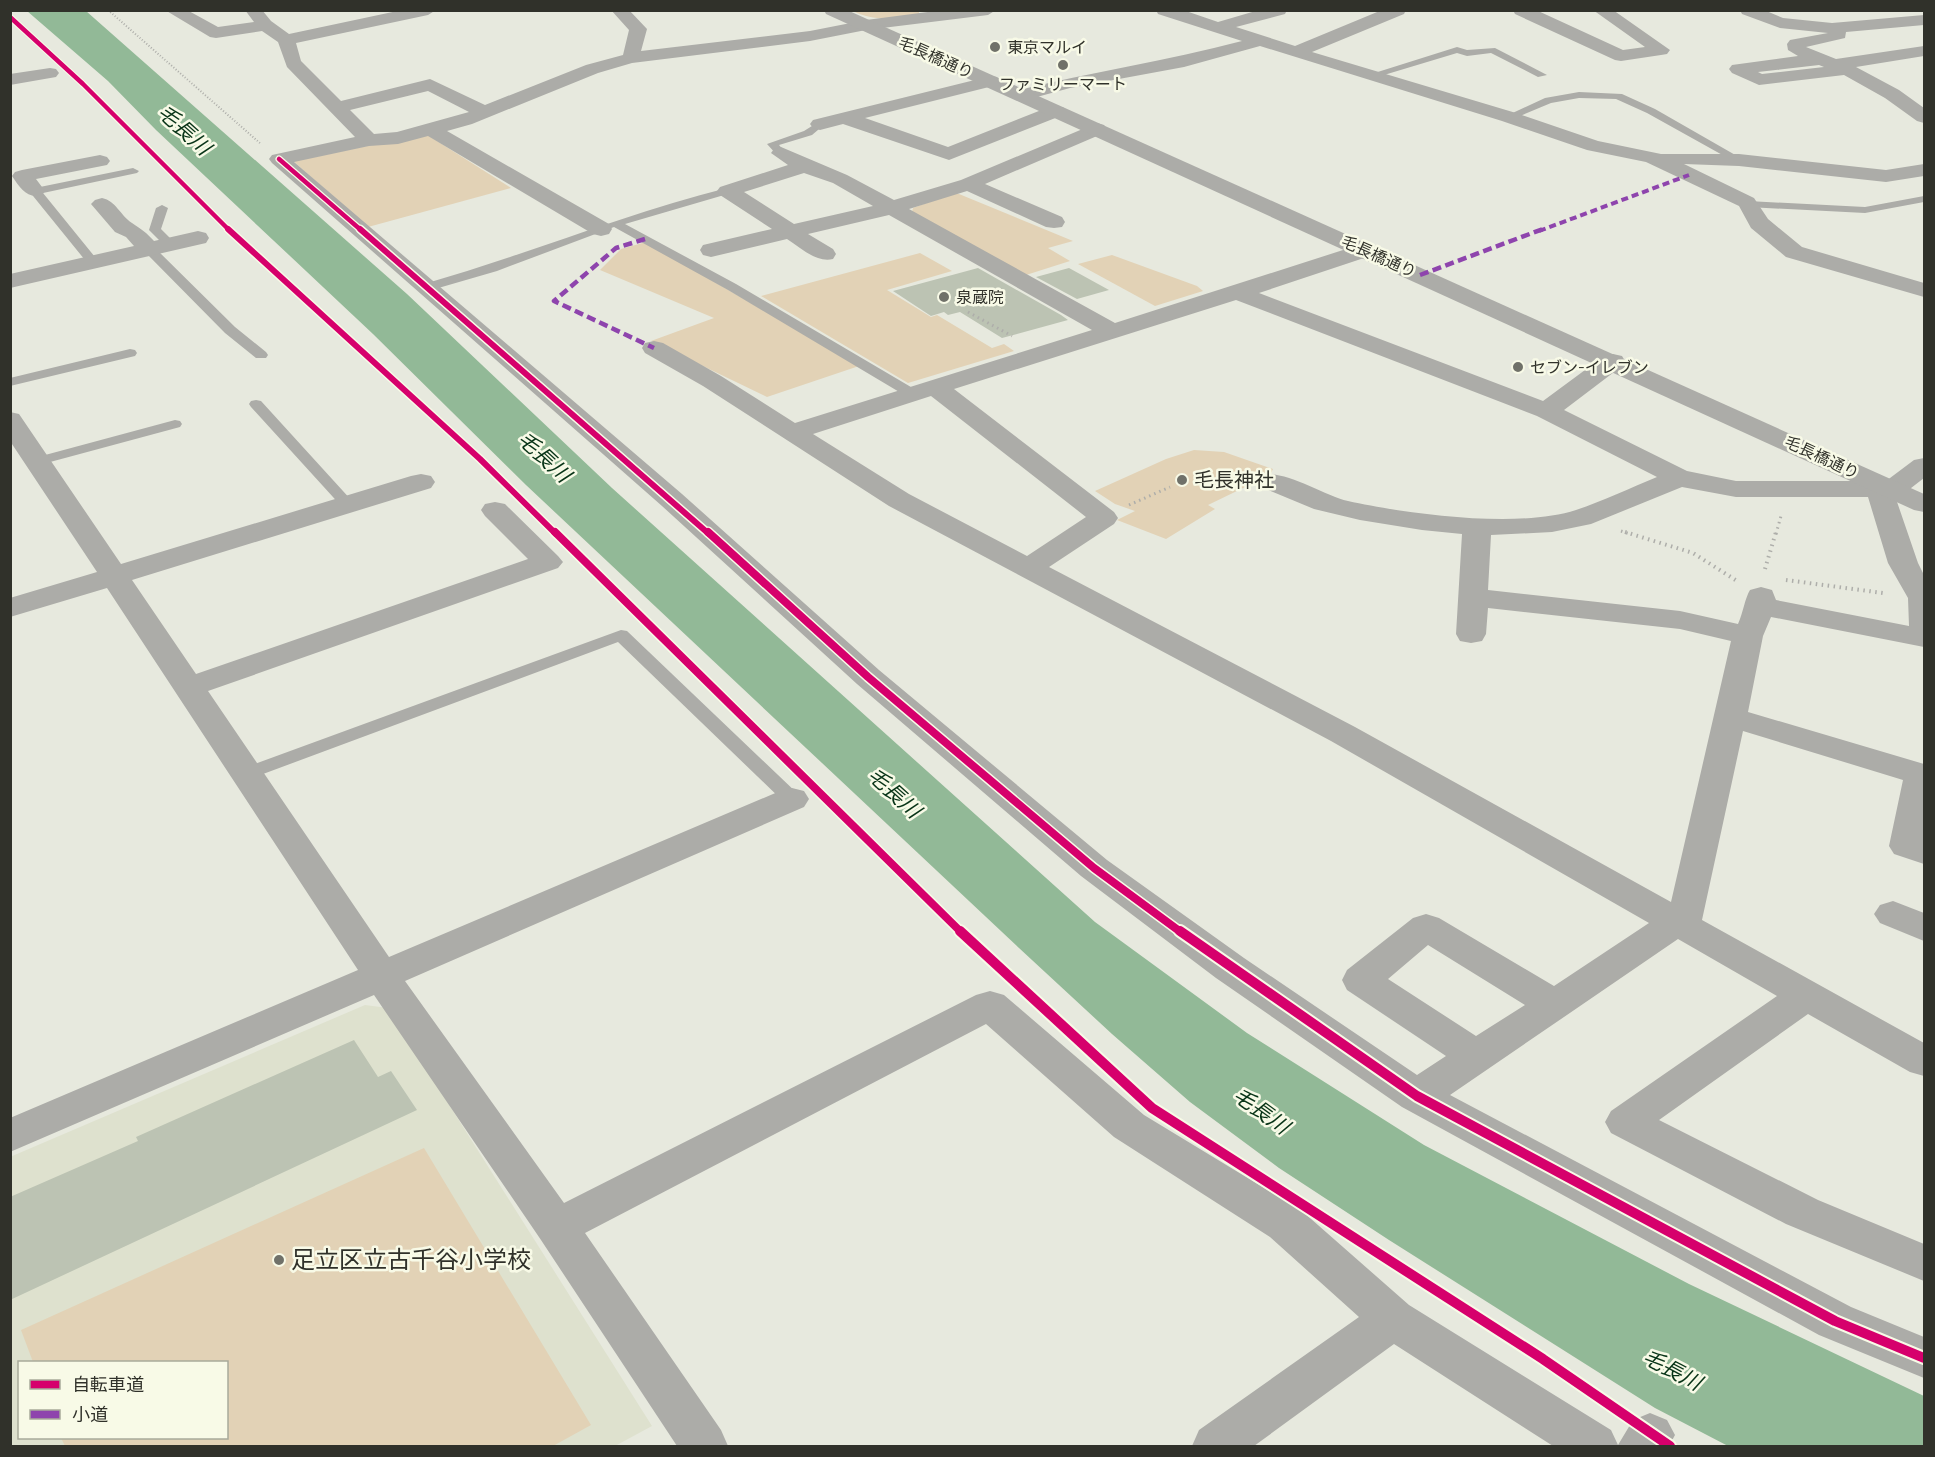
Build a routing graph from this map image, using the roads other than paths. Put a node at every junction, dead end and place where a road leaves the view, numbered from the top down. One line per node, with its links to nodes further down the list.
1 (173, 10): 15 (street)
2 (253, 10): 15 (street)
3 (428, 10): 19 (street)
4 (619, 10): 23 (street)
5 (832, 10): 16 (street, 毛長橋通り)
6 (988, 10): 16 (street)
7 (1164, 10): 17 (street)
8 (1279, 10): 17 (street)
9 (1398, 10): 22 (street)
10 (1521, 10): 11 (street)
11 (1600, 10)
12 (1748, 10): 18 (street)
13 (1902, 10): 14 (street)
14 (1921, 20): 18 (street)
15 (266, 25): 19 (street)
16 (866, 25): 23 (street); 29 (street, 毛長橋通り)
17 (1219, 27): 20 (street)
18 (1833, 28): 24 (street)
19 (286, 40): 31 (street)
20 (1263, 40): 22 (street); 30 (street)
21 (1924, 51): 24 (street)
22 (1296, 52): 27 (street)
23 (631, 58): 33 (street)
24 (1835, 64): 34 (street)
25 (50, 72): 28 (street)
26 (1542, 75): 27 (lane)
27 (1370, 76): 35 (street)
28 (10, 80)
29 (990, 81): 30 (street, 毛長橋通り); 36 (street)
30 (1022, 95): 32 (street, 毛長橋通り)
31 (337, 108): 33 (street); 40 (street)
32 (1056, 111): 36 (street); 39 (street, 毛長橋通り)
33 (484, 112): 38 (street)
34 (1922, 113)
35 (1509, 117): 42 (street); 43 (lane)
36 (845, 118): 37 (street)
37 (820, 124): 41 (lane)
38 (430, 129): 40 (street); 57 (street)
39 (1097, 129): 48 (street); 62 (street, 毛長橋通り)
40 (369, 140): 66 (street)
41 (782, 153): 45 (street)
42 (1652, 157): 43 (street); 52 (street)
43 (1739, 160): 46 (street)
44 (100, 161): 49 (street)
45 (805, 166): 50 (street); 55 (street)
46 (1924, 170)
47 (132, 171): 49 (lane)
48 (968, 184): 55 (street); 56 (street)
49 (35, 191): 64 (lane)
50 (727, 191): 57 (lane); 58 (street)
51 (1924, 199): 52 (lane)
52 (1748, 204): 67 (street)
53 (133, 208): 60 (street)
54 (162, 208): 60 (lane)
55 (891, 208): 58 (street); 69 (street)
56 (1054, 222)
57 (608, 226): 66 (lane); 75 (lane)
58 (791, 233): 61 (street); 63 (street)
59 (198, 238): 60 (street)
60 (160, 247): 64 (street); 72 (lane)
61 (711, 250)
62 (1365, 250): 68 (street); 73 (street, 毛長橋通り)
63 (825, 254)
64 (93, 262): 65 (street)
65 (10, 281)
66 (428, 287): 112 (street)
67 (1924, 290)
68 (1239, 293): 69 (street); 77 (street)
69 (1110, 330): 75 (street)
70 (654, 348): 80 (street)
71 (130, 352): 74 (lane)
72 (261, 355)
73 (1613, 361): 77 (street); 86 (street, 毛長橋通り)
74 (10, 382)
75 (923, 389): 80 (street); 92 (street)
76 (256, 404): 89 (lane)
77 (1546, 411): 83 (street)
78 (10, 420): 81 (street)
79 (175, 424): 81 (lane)
80 (794, 432): 92 (street)
81 (39, 461): 93 (street)
82 (1924, 466): 86 (street)
83 (1679, 478): 86 (street); 91 (street)
84 (1271, 481): 91 (street)
85 (421, 482): 89 (street)
86 (1886, 489): 87 (street); 88 (street, 毛長橋通り); 95 (street)
87 (1924, 493)
88 (1924, 504)
89 (348, 505): 93 (street)
90 (495, 510): 101 (street)
91 (1477, 526): 94 (street)
92 (1027, 569): 106 (street)
93 (116, 576): 97 (street); 101 (street)
94 (1473, 597): 96 (street); 99 (street)
95 (1924, 598): 98 (street)
96 (1758, 604): 100 (street); 102 (street)
97 (10, 608)
98 (1924, 629)
99 (1471, 634)
100 (1924, 639)
101 (190, 687): 103 (street)
102 (1730, 717): 105 (street); 106 (street)
103 (248, 773): 104 (lane); 107 (street)
104 (792, 799): 107 (street)
105 (1924, 852)
106 (1676, 922): 108 (street); 109 (street)
107 (384, 977): 113 (street); 114 (street)
108 (1807, 995): 111 (street); 115 (street)
109 (1554, 1004): 110 (street); 110 (street)
110 (1476, 1056): 112 (street)
111 (1924, 1061)
112 (1417, 1096): 117 (street)
113 (10, 1136)
114 (557, 1227): 116 (street); 118 (street)
115 (1924, 1263)
116 (1393, 1319): 119 (street); 120 (street)
117 (1924, 1358)
118 (704, 1446)
119 (1216, 1446)
120 (1594, 1446)

